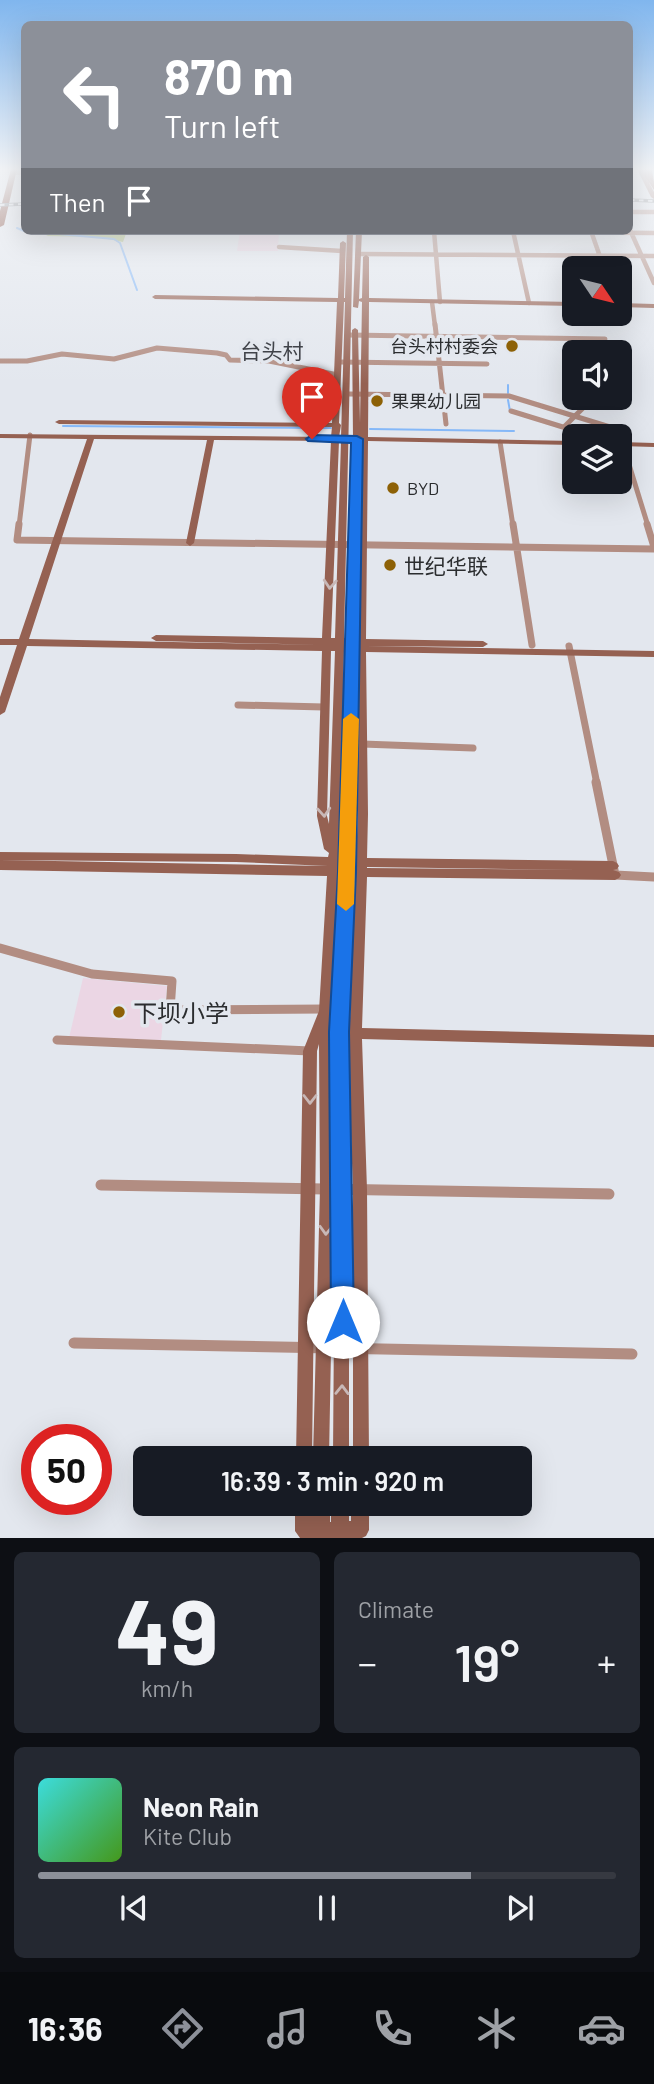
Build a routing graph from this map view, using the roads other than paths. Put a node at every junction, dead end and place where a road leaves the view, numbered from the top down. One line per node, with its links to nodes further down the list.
1 (343, 241): 10 (street)
2 (350, 241): 19 (street)
3 (361, 241): 11 (street)
4 (365, 241): 11 (street)
5 (435, 241): 12 (street)
6 (515, 241): 13 (street)
7 (595, 241): 14 (street)
8 (635, 241): 15 (street)
9 (279, 247): 10 (street)
10 (342, 251): 19 (street)
11 (363, 254): 12 (street); 19 (street)
12 (436, 254): 13 (street); 20 (street)
13 (518, 255): 14 (street); 21 (street)
14 (600, 255): 15 (street)
15 (642, 256): 16 (street); 17 (street)
16 (654, 256)
17 (654, 283)
18 (155, 297): 19 (street)
19 (353, 300): 20 (street); 25 (street); 25 (street)
20 (436, 302): 21 (street); 26 (street)
21 (529, 303): 22 (street)
22 (562, 304)
23 (632, 305): 24 (street)
24 (654, 306)
25 (352, 335): 26 (street); 29 (street); 29 (street)
26 (436, 337): 27 (street); 30 (street)
27 (605, 339)
28 (0, 361): 32 (street)
29 (352, 362): 30 (street); 32 (street); 33 (street); 33 (street)
30 (439, 363): 31 (street); 34 (street)
31 (487, 364)
32 (338, 375): 33 (street)
33 (351, 394): 34 (street); 42 (street); 48 (street); 48 (street)
34 (443, 395): 37 (street); 39 (street)
35 (581, 410): 37 (street)
36 (511, 411): 43 (street)
37 (575, 416): 40 (street); 41 (street)
38 (60, 422): 42 (street)
39 (446, 424)
40 (567, 424)
41 (601, 424)
42 (337, 425): 48 (street)
43 (562, 426)
44 (30, 435): 45 (street); 46 (street); 54 (street)
45 (0, 436)
46 (91, 438): 47 (street); 54 (street)
47 (211, 438): 48 (street); 55 (street)
48 (352, 439): 49 (street); 56 (street); 56 (street)
49 (500, 442): 50 (street); 57 (street)
50 (562, 443)
51 (632, 444): 52 (street)
52 (654, 445)
53 (632, 479): 58 (street)
54 (57, 541): 55 (street); 60 (street)
55 (190, 543): 56 (street)
56 (348, 545): 57 (street); 63 (street, one-way to 63); 64 (street)
57 (516, 547): 58 (street); 62 (street)
58 (654, 548)
59 (0, 636): 60 (street)
60 (24, 638): 61 (street); 63 (street); 70 (street)
61 (0, 642)
62 (532, 645): 64 (street); 66 (street)
63 (333, 646): 64 (street); 69 (street); 75 (street)
64 (358, 646): 66 (street); 71 (street); 76 (street)
65 (654, 647): 66 (street)
66 (570, 649): 67 (street); 78 (street)
67 (654, 654)
68 (238, 705): 69 (street)
69 (324, 707): 75 (street, one-way to 75)
70 (0, 712)
71 (362, 744): 72 (street); 77 (street)
72 (473, 748)
73 (0, 856): 75 (street)
74 (0, 865): 75 (street)
75 (334, 867): 76 (street); 81 (street)
76 (347, 867): 77 (street); 81 (street)
77 (362, 867): 78 (street); 82 (street)
78 (614, 870): 79 (street)
79 (654, 877)
80 (0, 948): 81 (street)
81 (333, 1009): 82 (street); 85 (street); 88 (street)
82 (348, 1032): 84 (street); 89 (street); 90 (street)
83 (58, 1040): 85 (street)
84 (654, 1041)
85 (310, 1051): 87 (street, one-way to 87)
86 (101, 1185): 87 (street)
87 (310, 1189): 88 (street); 93 (street)
88 (327, 1189): 89 (street); 94 (street, one-way to 94)
89 (342, 1189): 90 (street); 95 (street)
90 (360, 1190): 91 (street); 96 (street)
91 (609, 1194)
92 (74, 1343): 93 (street)
93 (304, 1347): 94 (street); 98 (street)
94 (322, 1348): 95 (street); 99 (street)
95 (343, 1348): 96 (street); 100 (street, one-way to 95)
96 (361, 1349): 97 (street); 101 (street)
97 (632, 1354)
98 (304, 1446)
99 (321, 1446)
100 (341, 1446)
101 (360, 1446)
102 (309, 1516): 106 (street)
103 (318, 1516): 106 (street)
104 (340, 1516): 107 (street)
105 (360, 1516): 107 (street)
106 (315, 1531): 107 (street)
107 (340, 1531)

